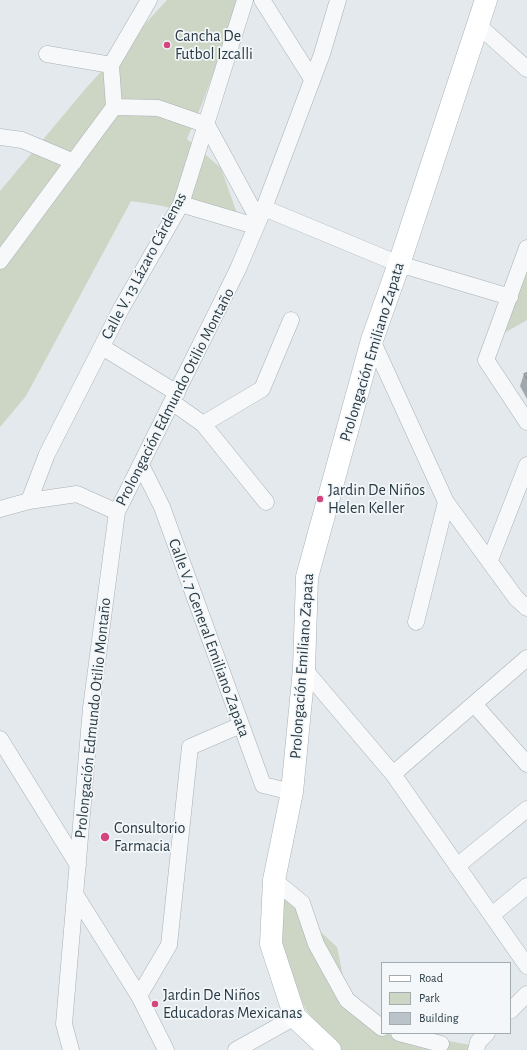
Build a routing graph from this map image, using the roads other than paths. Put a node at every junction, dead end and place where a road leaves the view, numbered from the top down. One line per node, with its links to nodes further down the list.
1 (149, 0): 8 (street)
2 (245, 0): 12 (street, Calle V. 13 Lázaro Cárdenas)
3 (262, 0): 10 (street)
4 (338, 0): 10 (street, Prolongación Edmundo Otilio Montaño)
5 (486, 0): 6 (main road, Prolongación Emiliano Zapata)
6 (478, 25): 9 (street); 19 (main road, Prolongación Emiliano Zapata)
7 (47, 54): 8 (street)
8 (111, 65): 11 (street)
9 (527, 69)
10 (312, 79): 16 (street, Prolongación Edmundo Otilio Montaño)
11 (114, 107): 12 (street); 14 (street)
12 (207, 124): 15 (street, Calle V. 13 Lázaro Cárdenas); 16 (street)
13 (0, 137): 14 (street)
14 (74, 162): 18 (street)
15 (181, 204): 16 (street); 23 (street, Calle V. 13 Lázaro Cárdenas)
16 (259, 218): 19 (street); 24 (street, Prolongación Edmundo Otilio Montaño)
17 (527, 248): 20 (street)
18 (0, 261)
19 (399, 264): 20 (street); 22 (main road, Prolongación Emiliano Zapata)
20 (510, 297): 25 (street)
21 (291, 320): 26 (street)
22 (372, 340): 31 (street); 38 (main road, Prolongación Emiliano Zapata)
23 (102, 347): 24 (street); 29 (street, Calle V. 13 Lázaro Cárdenas)
24 (174, 398): 26 (street); 27 (street, Prolongación Edmundo Otilio Montaño)
25 (527, 422)
26 (203, 424): 30 (street)
27 (141, 465): 33 (street, Prolongación Edmundo Otilio Montaño); 40 (street, Calle V. 7 General Emiliano Zapata)
28 (527, 465): 34 (street)
29 (29, 501): 32 (street); 33 (street)
30 (266, 502)
31 (446, 502): 34 (street); 36 (street)
32 (0, 509)
33 (117, 512): 46 (street, Prolongación Edmundo Otilio Montaño)
34 (490, 560): 35 (street)
35 (527, 608)
36 (416, 622)
37 (527, 658): 39 (street)
38 (304, 669): 43 (street); 44 (main road, Prolongación Emiliano Zapata)
39 (474, 704): 42 (street); 43 (street)
40 (241, 725): 44 (street, Calle V. 7 General Emiliano Zapata); 54 (street)
41 (0, 738): 46 (street)
42 (527, 764)
43 (393, 774): 47 (street)
44 (292, 792): 48 (main road, Prolongación Emiliano Zapata)
45 (527, 809): 47 (street)
46 (78, 865): 50 (street, Prolongación Edmundo Otilio Montaño)
47 (457, 866): 51 (street)
48 (274, 880): 56 (main road, Prolongación Emiliano Zapata); 57 (street)
49 (527, 886): 51 (street)
50 (75, 894): 54 (street); 61 (street, Prolongación Edmundo Otilio Montaño)
51 (492, 915): 52 (street)
52 (527, 966)
53 (527, 994): 55 (street)
54 (139, 996): 62 (street)
55 (511, 1009)
56 (295, 1017): 63 (street); 64 (main road, Prolongación Emiliano Zapata)
57 (381, 1027)
58 (403, 1034): 60 (street)
59 (486, 1034): 65 (street)
60 (441, 1044)
61 (71, 1050)
62 (166, 1050)
63 (236, 1050)
64 (330, 1050)
65 (476, 1050)

